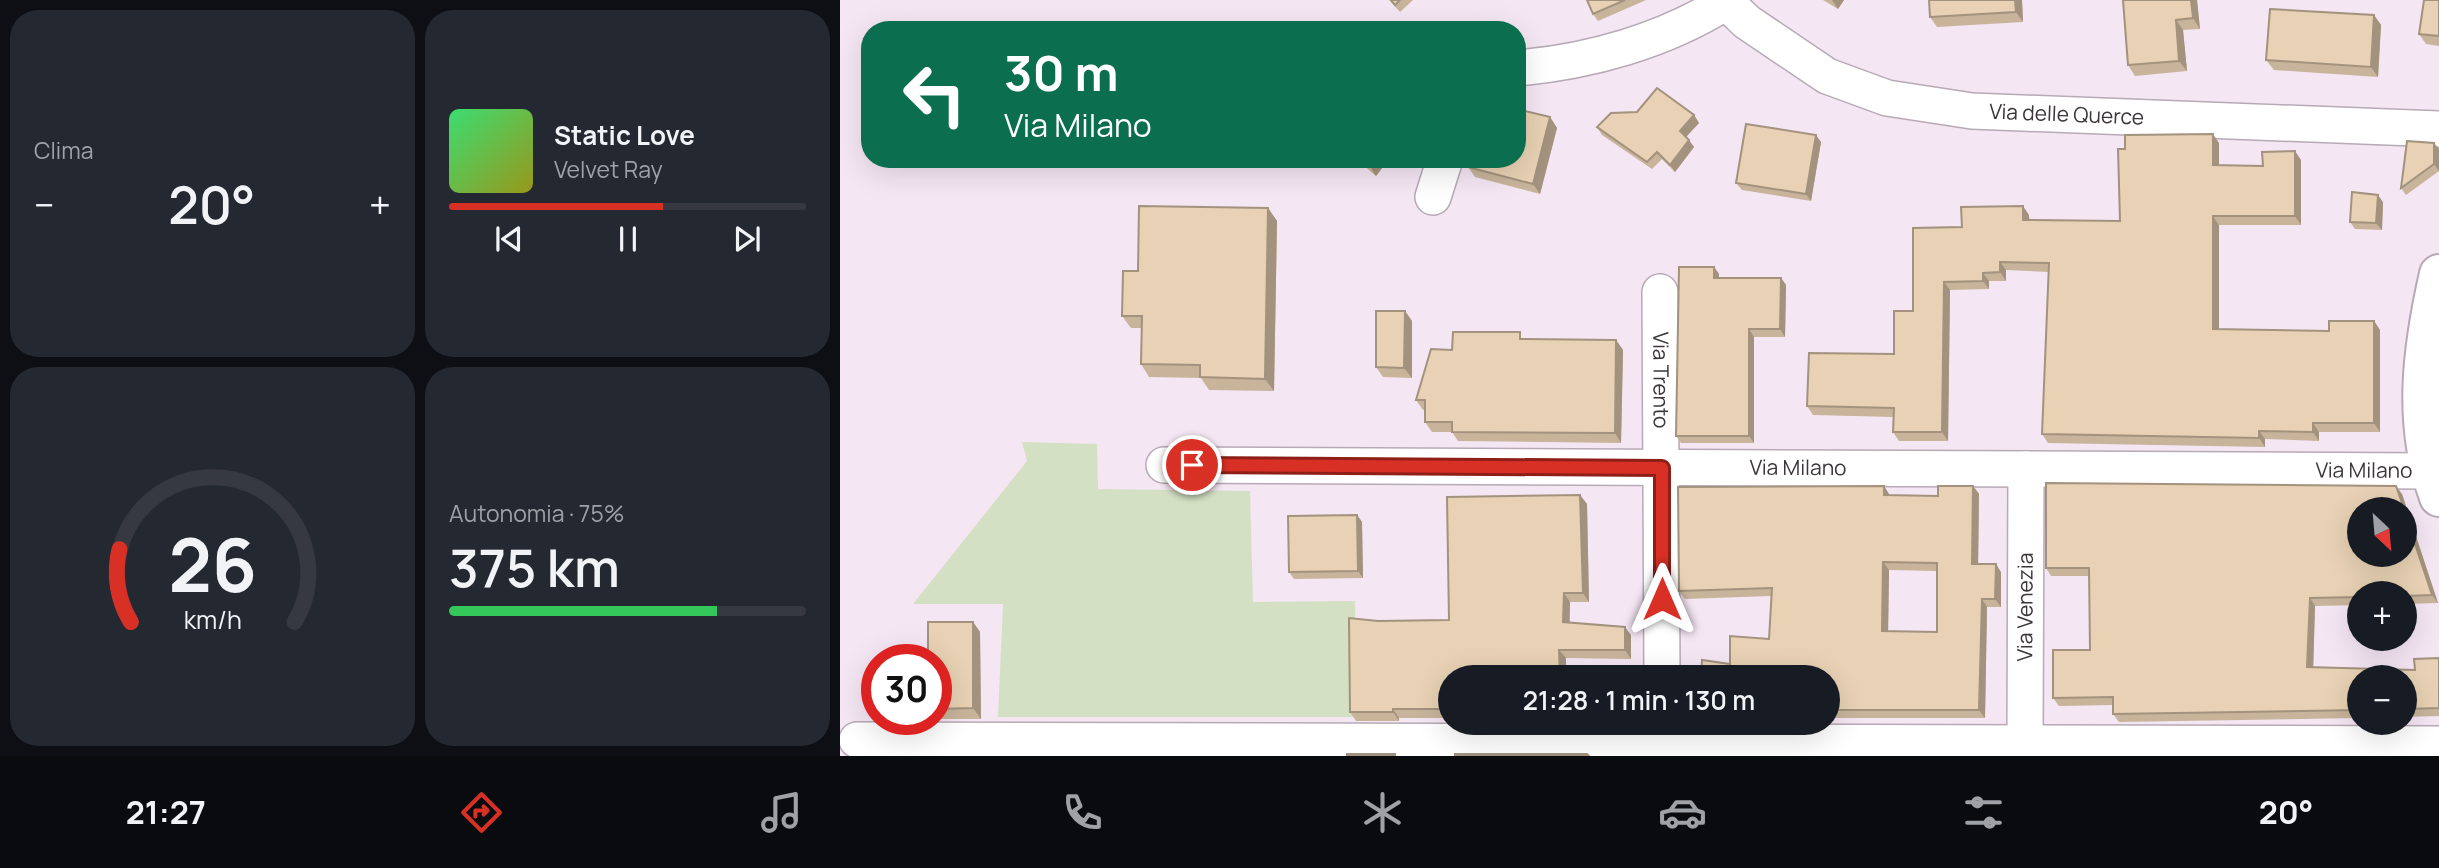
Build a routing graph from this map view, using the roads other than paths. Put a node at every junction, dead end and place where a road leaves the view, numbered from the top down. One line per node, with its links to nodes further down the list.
1 (1725, 1): 2 (street); 3 (street, Via delle Querce)
2 (1526, 67)
3 (2439, 129)
4 (1442, 168): 5 (street)
5 (1433, 197)
6 (2439, 274): 11 (main road)
7 (1660, 292): 9 (street, Via Trento)
8 (1164, 465): 9 (street, Via Milano)
9 (1662, 468): 10 (street, Via Milano); 12 (street, Via Trento)
10 (2026, 469): 11 (street, Via Milano); 15 (street, Via Venezia)
11 (2434, 484)
12 (1662, 665)
13 (857, 740): 17 (street)
14 (1662, 740): 15 (street); 17 (street)
15 (2025, 743): 16 (street)
16 (2439, 744)
17 (1116, 748)

